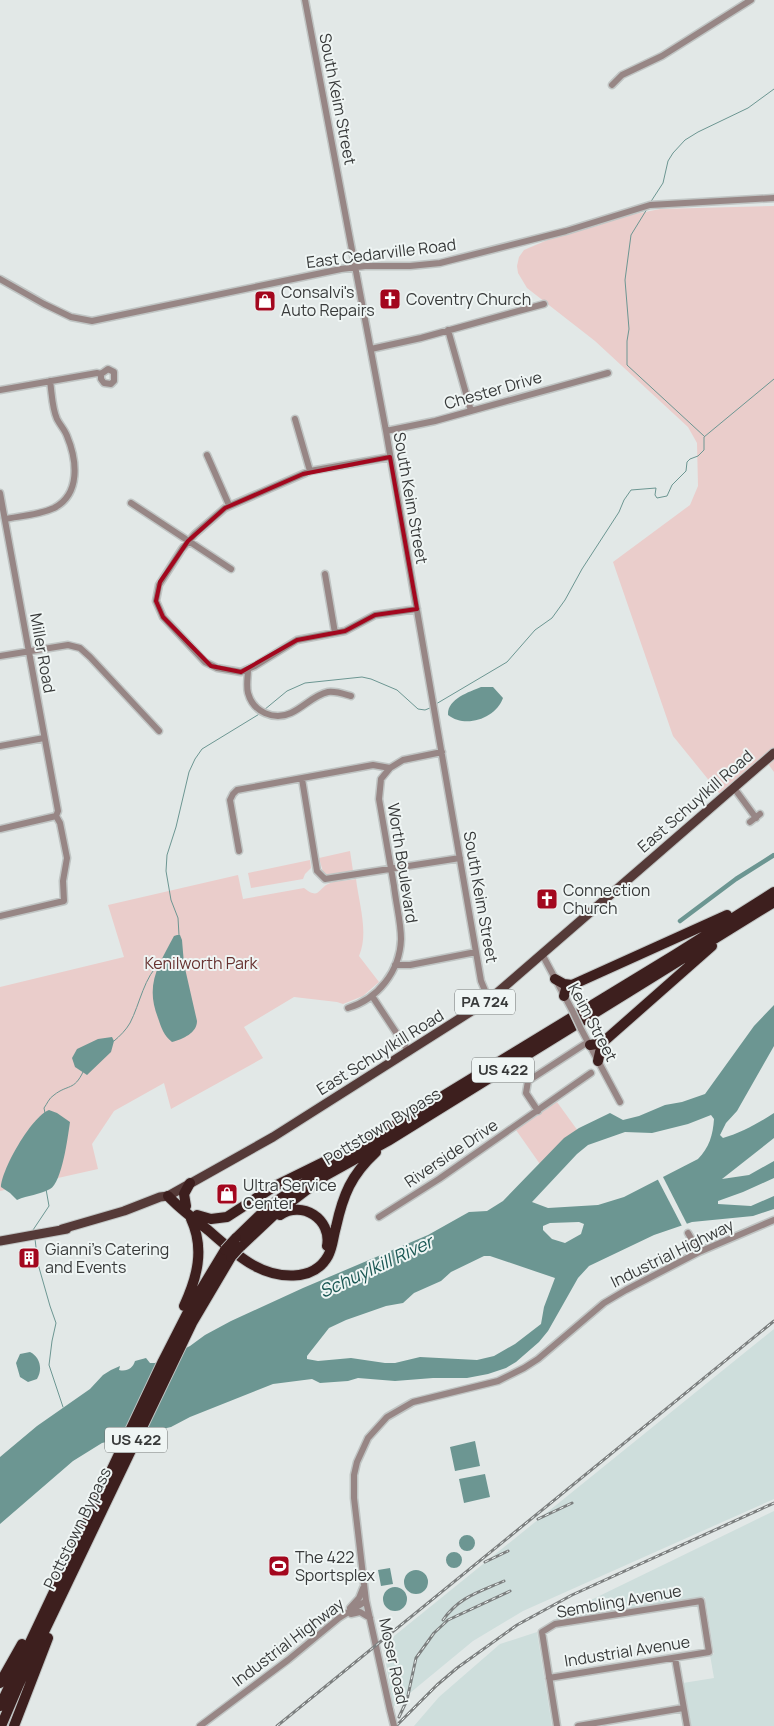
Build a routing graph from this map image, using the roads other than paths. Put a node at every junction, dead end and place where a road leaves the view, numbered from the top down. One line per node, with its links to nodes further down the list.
1 (305, 0): 5 (street, South Keim Street)
2 (751, 0): 3 (street)
3 (612, 85)
4 (774, 198): 5 (street, East Cedarville Road)
5 (355, 267): 6 (street, East Cedarville Road); 9 (street, South Keim Street)
6 (0, 279)
7 (544, 304): 8 (street)
8 (448, 330): 9 (street); 14 (street)
9 (370, 349): 16 (street, South Keim Street)
10 (608, 373): 14 (street, Chester Drive)
11 (101, 374): 12 (street)
12 (50, 381): 13 (street); 23 (street)
13 (0, 390)
14 (471, 411): 16 (street, Chester Drive)
15 (294, 419): 19 (street)
16 (386, 431): 18 (street, South Keim Street)
17 (207, 455): 22 (street)
18 (390, 457): 19 (street); 27 (street, South Keim Street)
19 (310, 471): 22 (street)
20 (0, 494): 23 (street, Miller Road)
21 (131, 502): 24 (street)
22 (229, 505): 24 (street)
23 (5, 519): 29 (street, Miller Road)
24 (188, 541): 25 (street); 31 (street)
25 (231, 569)
26 (325, 574): 28 (street)
27 (417, 609): 28 (street); 36 (street, South Keim Street)
28 (335, 633): 31 (street)
29 (29, 651): 30 (street); 33 (street); 34 (street, Miller Road)
30 (0, 656)
31 (248, 669): 32 (street)
32 (351, 696)
33 (159, 730)
34 (44, 738): 35 (street); 41 (street, Miller Road)
35 (0, 746)
36 (442, 752): 38 (street); 45 (street, South Keim Street)
37 (774, 753): 40 (main road, East Schuylkill Road / PA 724)
38 (390, 768): 39 (street); 46 (street, Worth Boulevard)
39 (302, 778): 44 (street); 46 (street)
40 (734, 788): 42 (street); 52 (main road, East Schuylkill Road / PA 724)
41 (56, 816): 43 (street); 50 (street, Miller Road)
42 (755, 818)
43 (0, 829)
44 (239, 851)
45 (460, 858): 46 (street); 51 (street, South Keim Street)
46 (391, 869): 53 (street, Worth Boulevard)
47 (774, 892): 48 (highway, Pottstown Bypass / US 422)
48 (760, 900): 55 (highway); 67 (highway, Pottstown Bypass / US 422)
49 (774, 903): 60 (highway); 68 (highway, Pottstown Bypass / US 422)
50 (0, 916)
51 (476, 952): 53 (street); 58 (street, South Keim Street)
52 (542, 954): 54 (street, Keim Street); 58 (main road, East Schuylkill Road / PA 724)
53 (395, 965): 56 (street)
54 (555, 979): 55 (highway); 57 (street, Keim Street)
55 (572, 985): 57 (highway)
56 (372, 996): 59 (street); 62 (street)
57 (564, 996): 61 (street, Keim Street, bridge)
58 (489, 1000): 62 (main road, East Schuylkill Road / PA 724)
59 (348, 1008)
60 (602, 1043): 61 (highway); 63 (highway)
61 (589, 1044): 63 (street, Keim Street); 66 (street)
62 (409, 1052): 69 (main road, East Schuylkill Road / PA 724)
63 (598, 1061): 65 (street, Keim Street)
64 (591, 1073): 66 (street, Riverside Drive)
65 (620, 1102)
66 (538, 1110): 72 (street, Riverside Drive)
67 (369, 1141): 71 (highway); 76 (highway, Pottstown Bypass / US 422)
68 (388, 1141): 71 (highway); 76 (highway, Pottstown Bypass / US 422)
69 (190, 1183): 70 (main road, East Schuylkill Road / PA 724); 71 (highway)
70 (168, 1196): 71 (highway); 75 (main road, East Schuylkill Road / PA 724)
71 (191, 1212): 76 (highway); 79 (highway)
72 (379, 1218)
73 (774, 1220): 77 (street, Industrial Highway)
74 (689, 1233): 77 (street)
75 (0, 1241)
76 (238, 1242): 78 (highway, Pottstown Bypass / US 422, bridge)
77 (699, 1252): 81 (street, Industrial Highway)
78 (228, 1254): 79 (highway, Pottstown Bypass / US 422); 80 (highway, Pottstown Bypass / US 422)
79 (177, 1329): 82 (highway, Pottstown Bypass / US 422)
80 (80, 1556): 92 (highway, Pottstown Bypass / US 422); 93 (highway)
81 (364, 1584): 83 (street, Industrial Highway); 84 (street)
82 (52, 1594): 89 (highway); 90 (highway, Pottstown Bypass / US 422)
83 (366, 1601): 84 (street, Industrial Highway); 85 (street, Moser Road)
84 (339, 1618): 85 (street); 94 (street, Industrial Highway)
85 (370, 1618): 95 (street, Moser Road, bridge)
86 (709, 1652): 87 (street, Industrial Avenue); 88 (street, Sembling Avenue)
87 (675, 1658): 88 (street, Industrial Avenue); 91 (street)
88 (549, 1678): 96 (street)
89 (0, 1683)
90 (0, 1706)
91 (683, 1708): 97 (street); 98 (street)
92 (1, 1726)
93 (14, 1726)
94 (200, 1726)
95 (394, 1726)
96 (557, 1726)
97 (578, 1726)
98 (687, 1726)

